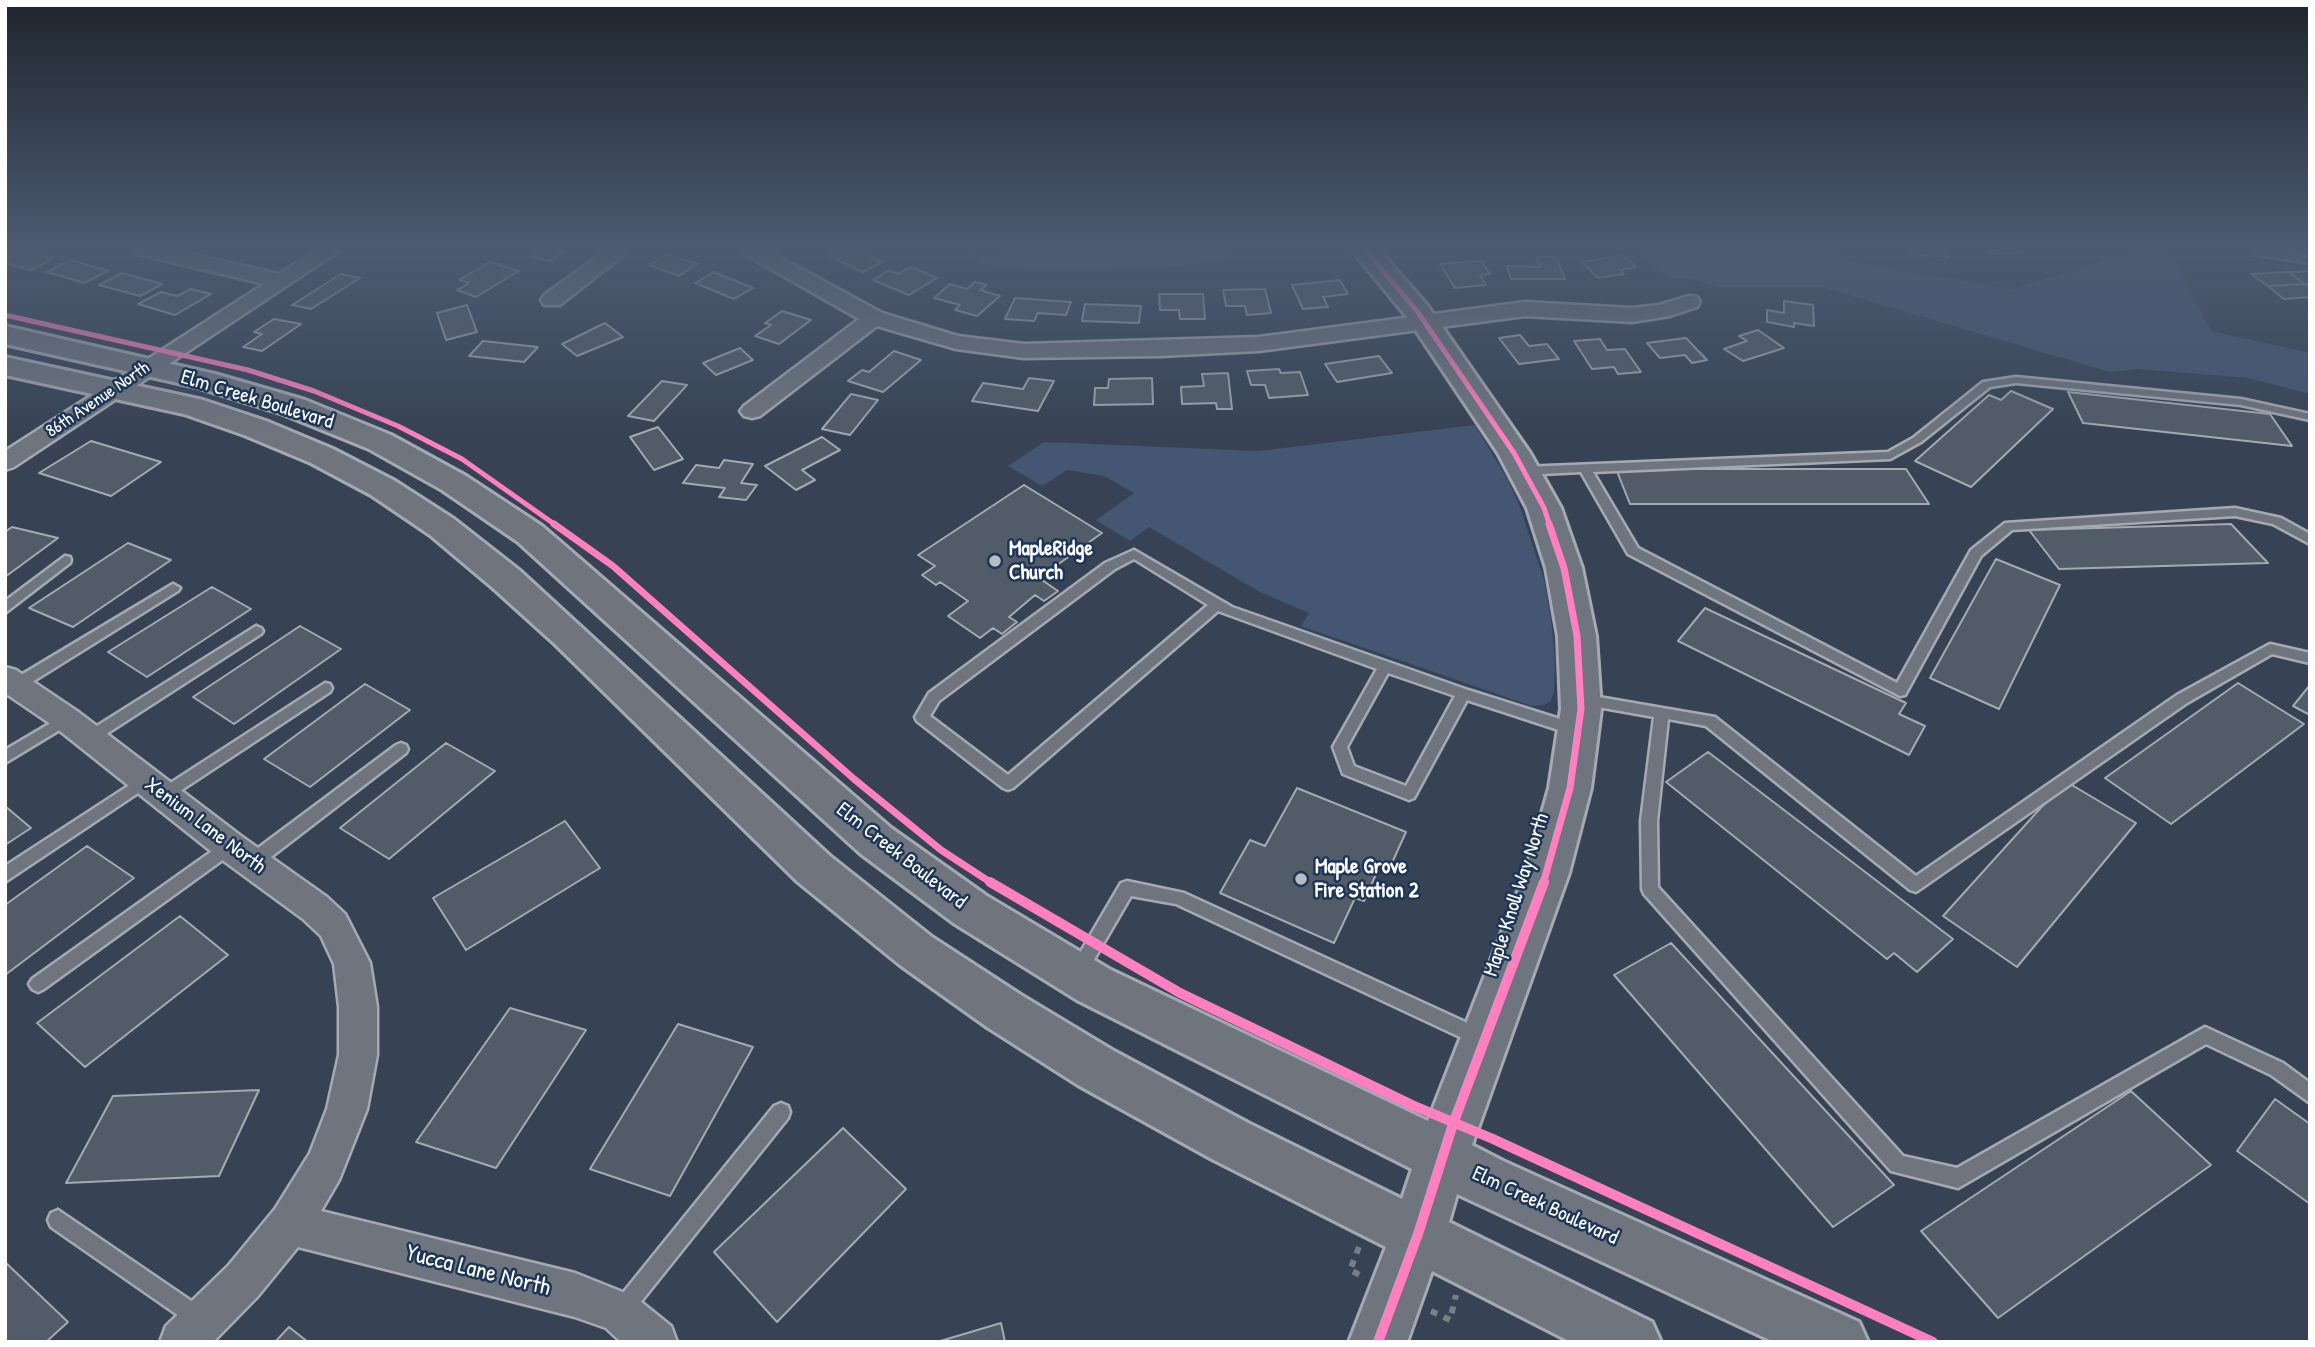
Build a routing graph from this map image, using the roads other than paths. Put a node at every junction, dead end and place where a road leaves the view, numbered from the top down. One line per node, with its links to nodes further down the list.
1 (233, 312): 11 (street, 86th Avenue North)
2 (862, 312): 7 (street)
3 (1416, 312): 8 (main road, Maple Knoll Way North)
4 (1501, 312): 8 (street)
5 (1576, 312): 6 (street)
6 (1661, 312)
7 (873, 318): 8 (street); 12 (street)
8 (1423, 321): 16 (main road, Maple Knoll Way North)
9 (5, 335): 11 (main road, Elm Creek Boulevard)
10 (5, 366): 11 (main road, Elm Creek Boulevard)
11 (130, 379): 14 (street, 86th Avenue North); 36 (main road, Elm Creek Boulevard); 44 (main road, Elm Creek Boulevard)
12 (752, 411)
13 (2310, 417): 15 (lane)
14 (5, 462)
15 (1585, 468): 16 (lane); 17 (lane)
16 (1523, 471): 29 (main road, Maple Knoll Way North)
17 (2310, 540)
18 (65, 560): 21 (lane)
19 (173, 589): 25 (lane)
20 (1217, 604): 20 (lane); 24 (lane)
21 (5, 608)
22 (256, 631): 30 (lane)
23 (2310, 658): 28 (lane)
24 (1385, 666): 27 (lane); 27 (lane)
25 (11, 682): 30 (street, Xenium Lane North)
26 (325, 688): 33 (lane)
27 (1463, 694): 29 (lane)
28 (1662, 713): 29 (lane); 39 (lane)
29 (1579, 715): 38 (main road, Maple Knoll Way North)
30 (77, 729): 32 (lane); 33 (street, Xenium Lane North)
31 (401, 749): 34 (lane)
32 (5, 757)
33 (154, 788): 34 (street, Xenium Lane North); 35 (lane)
34 (241, 854): 37 (lane); 43 (street, Xenium Lane North)
35 (5, 875)
36 (1077, 974): 38 (lane); 41 (main road, Elm Creek Boulevard)
37 (38, 984)
38 (1485, 1040): 41 (main road, Maple Knoll Way North)
39 (2310, 1094)
40 (781, 1112): 45 (lane)
41 (1443, 1155): 44 (main road, Maple Knoll Way North); 50 (main road, Elm Creek Boulevard)
42 (58, 1220): 46 (lane)
43 (290, 1224): 45 (street, Yucca Lane North); 46 (street, Xenium Lane North)
44 (1419, 1234): 48 (main road, Maple Knoll Way North); 49 (main road, Elm Creek Boulevard)
45 (620, 1312): 47 (street, Yucca Lane North)
46 (193, 1331)
47 (655, 1342)
48 (1378, 1342)
49 (1632, 1342)
50 (1839, 1342)

